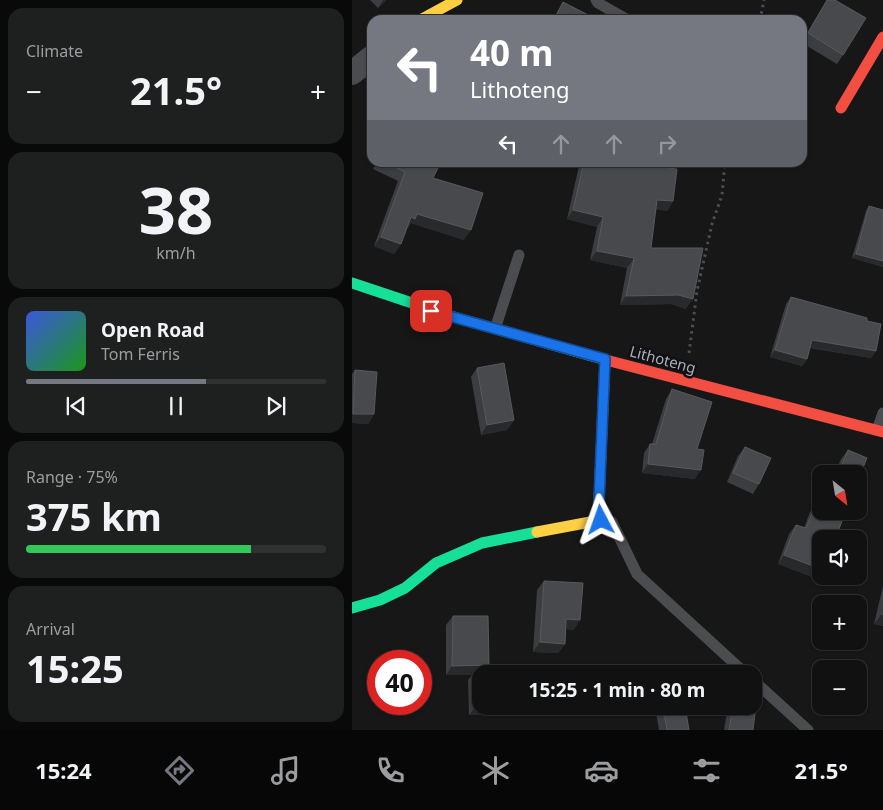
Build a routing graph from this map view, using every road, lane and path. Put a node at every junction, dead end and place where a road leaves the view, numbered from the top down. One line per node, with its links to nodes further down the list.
1 (457, 0): 4 (street)
2 (596, 0): 5 (lane)
3 (764, 0): 6 (path)
4 (429, 15)
5 (619, 15)
6 (761, 15)
7 (882, 37): 10 (street)
8 (367, 61): 9 (street)
9 (352, 73)
10 (842, 108)
11 (725, 167): 16 (path)
12 (519, 255): 14 (lane)
13 (352, 283): 14 (street, Lithoteng)
14 (495, 329): 15 (street, Lithoteng)
15 (605, 359): 16 (street, Lithoteng); 19 (street)
16 (685, 381): 18 (street, Lithoteng)
17 (882, 413): 18 (lane)
18 (880, 431)
19 (601, 520): 20 (street); 21 (lane)
20 (352, 608)
21 (736, 665)
22 (762, 688): 23 (lane)
23 (808, 730)

